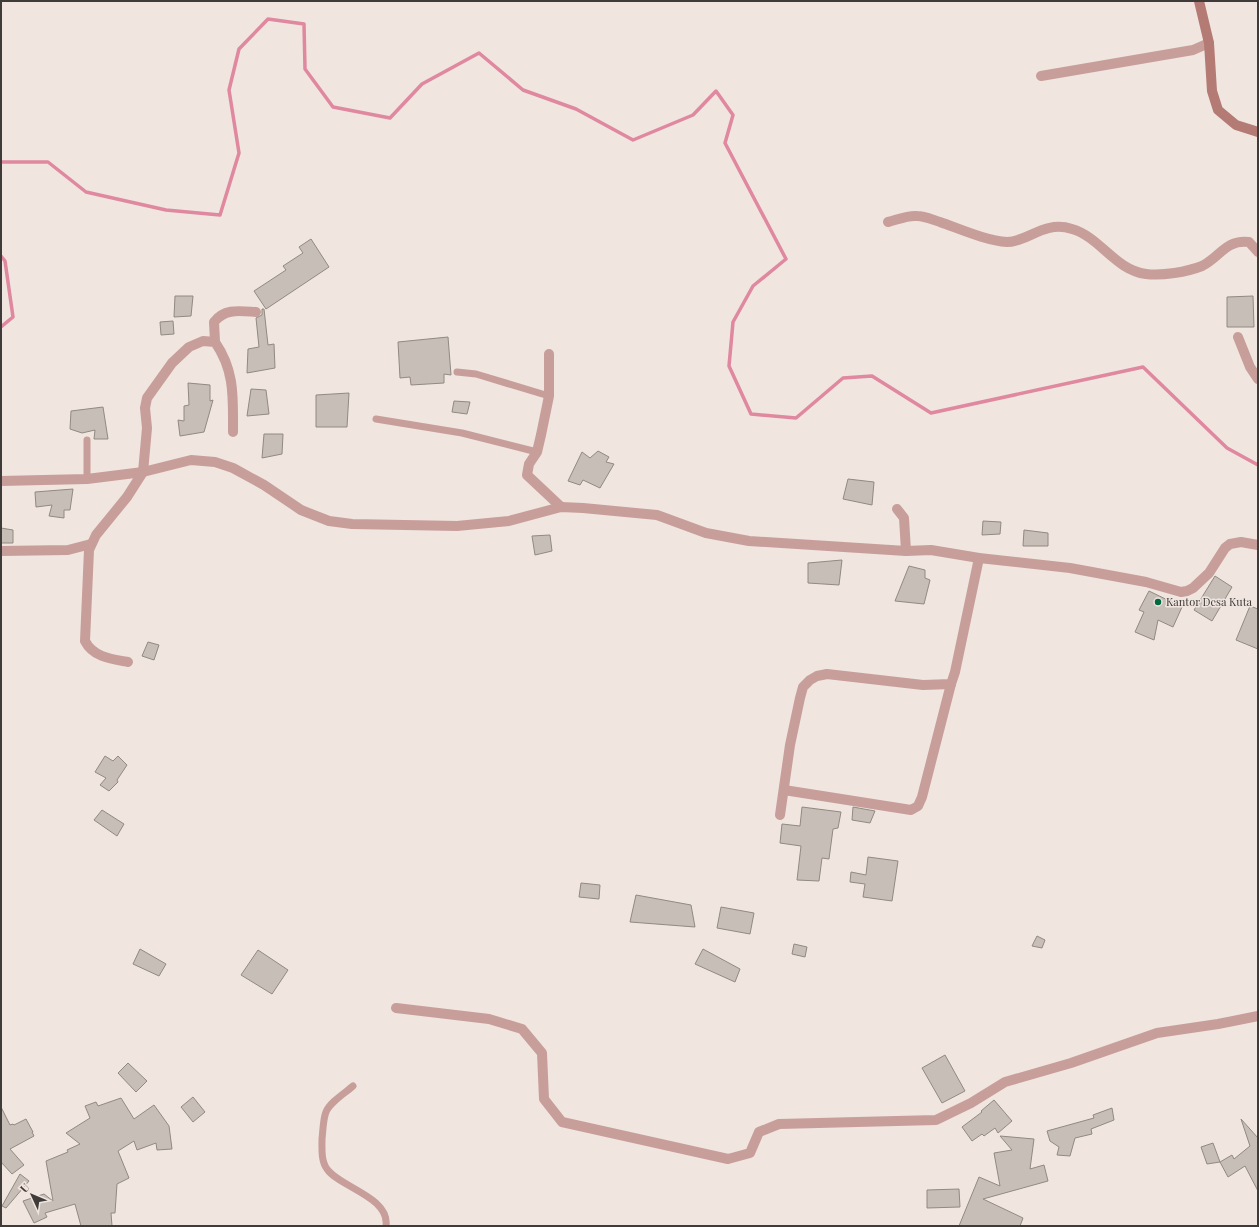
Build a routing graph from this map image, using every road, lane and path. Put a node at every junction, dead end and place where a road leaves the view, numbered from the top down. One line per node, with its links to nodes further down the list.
1 (1202, 2): 2 (main road)
2 (1210, 43): 3 (street); 4 (main road)
3 (1041, 76)
4 (1258, 132)
5 (888, 222): 6 (street)
6 (1258, 252)
7 (256, 312): 9 (street)
8 (1238, 337): 12 (street)
9 (215, 342): 15 (street); 18 (street)
10 (549, 354): 13 (street)
11 (457, 372): 13 (lane)
12 (1258, 379)
13 (549, 396): 17 (street)
14 (376, 419): 17 (lane)
15 (233, 432)
16 (87, 440): 19 (lane)
17 (537, 452): 21 (street)
18 (143, 472): 19 (street); 21 (street); 23 (street)
19 (86, 479): 20 (street)
20 (1, 481)
21 (561, 507): 25 (street)
22 (897, 509): 25 (street)
23 (91, 544): 26 (street); 28 (street)
24 (1258, 545): 27 (street)
25 (906, 550): 27 (street)
26 (1, 551)
27 (979, 558): 29 (street)
28 (128, 662)
29 (951, 684): 30 (street); 30 (street)
30 (784, 790): 31 (street)
31 (780, 815)
32 (396, 1008): 33 (street)
33 (1258, 1016)
34 (353, 1086): 35 (lane)
35 (386, 1226)

